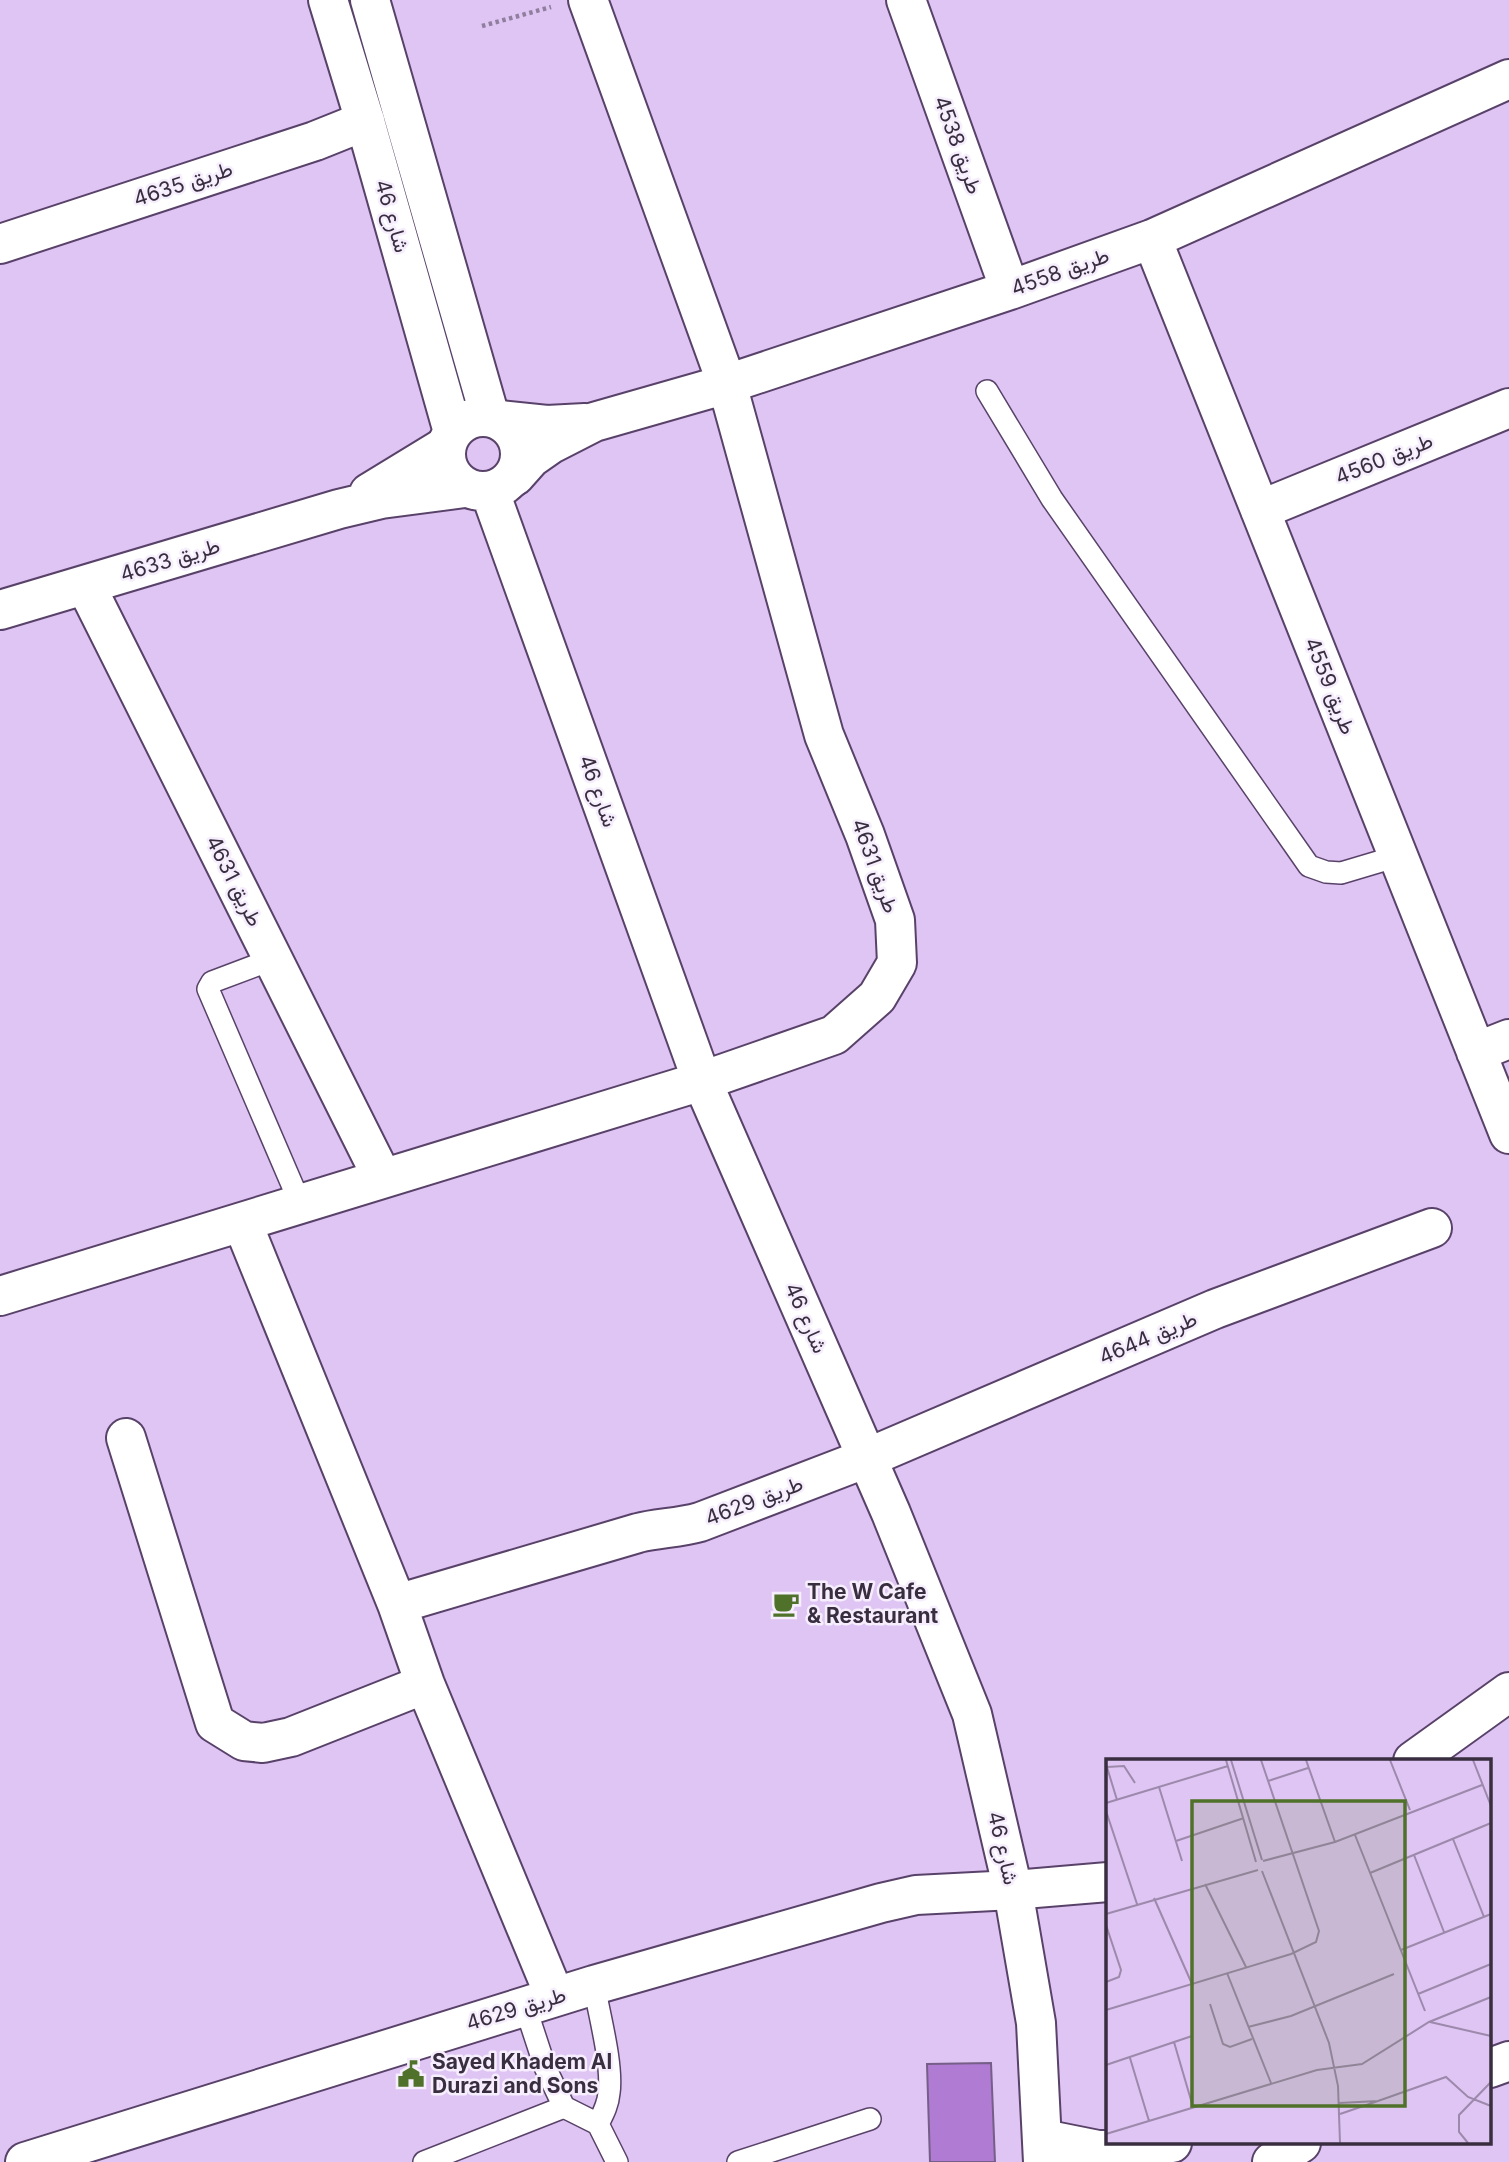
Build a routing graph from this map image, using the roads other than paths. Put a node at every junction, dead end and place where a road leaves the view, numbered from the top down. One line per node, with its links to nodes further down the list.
1 (328, 0): 6 (street, شارع 46)
2 (370, 0): 13 (street, شارع 46)
3 (906, 0): 9 (street, طريق 4538)
4 (575, 2): 10 (street, طريق 4631)
5 (1509, 79): 7 (street, طريق 4558)
6 (365, 121): 8 (street, طريق 4635); 15 (street, شارع 46)
7 (1152, 239): 9 (street, طريق 4558); 18 (street, طريق 4559)
8 (0, 244)
9 (1010, 290): 10 (street, طريق 4558)
10 (727, 384): 14 (street, طريق 4558); 24 (street, طريق 4631)
11 (987, 391): 21 (lane)
12 (1509, 408): 18 (street, طريق 4560)
13 (495, 419): 14 (street, طريق 4558); 15 (street); 16 (street)
14 (594, 422): 16 (street, طريق 4558)
15 (449, 439): 16 (street); 17 (street, طريق 4633)
16 (490, 485): 17 (street, طريق 4633); 24 (street, شارع 46)
17 (339, 509): 19 (street, طريق 4633)
18 (1259, 510): 21 (street, طريق 4559)
19 (86, 586): 20 (street, طريق 4633); 22 (street, طريق 4631)
20 (0, 610)
21 (1398, 856): 23 (street, طريق 4559)
22 (273, 959): 26 (street, طريق 4631); 27 (lane)
23 (1493, 1046): 25 (street, طريق 4559)
24 (702, 1081): 26 (street, طريق 4631); 32 (street, شارع 46)
25 (1509, 1134)
26 (382, 1177): 27 (street, طريق 4631)
27 (300, 1203): 28 (street, طريق 4631)
28 (242, 1222): 30 (street, طريق 4631); 33 (street)
29 (1432, 1228): 32 (street, طريق 4644)
30 (0, 1296)
31 (126, 1438): 34 (street)
32 (867, 1458): 33 (street, طريق 4629); 38 (street, شارع 46)
33 (397, 1604): 34 (street)
34 (425, 1684): 40 (street)
35 (1509, 1692): 36 (street)
36 (1416, 1759)
37 (1106, 1882): 38 (street, طريق 4629)
38 (1013, 1890): 39 (street, طريق 4629); 48 (street, شارع 46)
39 (594, 1984): 40 (street, طريق 4629); 45 (lane)
40 (540, 2002): 43 (lane); 51 (street, طريق 4629)
41 (1509, 2061): 42 (street)
42 (1492, 2067)
43 (564, 2107): 45 (lane); 52 (lane)
44 (870, 2119): 54 (lane)
45 (598, 2124): 53 (lane)
46 (1299, 2144): 55 (street)
47 (0, 2148): 50 (street)
48 (1043, 2150): 49 (street)
49 (1156, 2150)
50 (4, 2162)
51 (25, 2162)
52 (424, 2162)
53 (617, 2162)
54 (738, 2162)
55 (1272, 2162)

